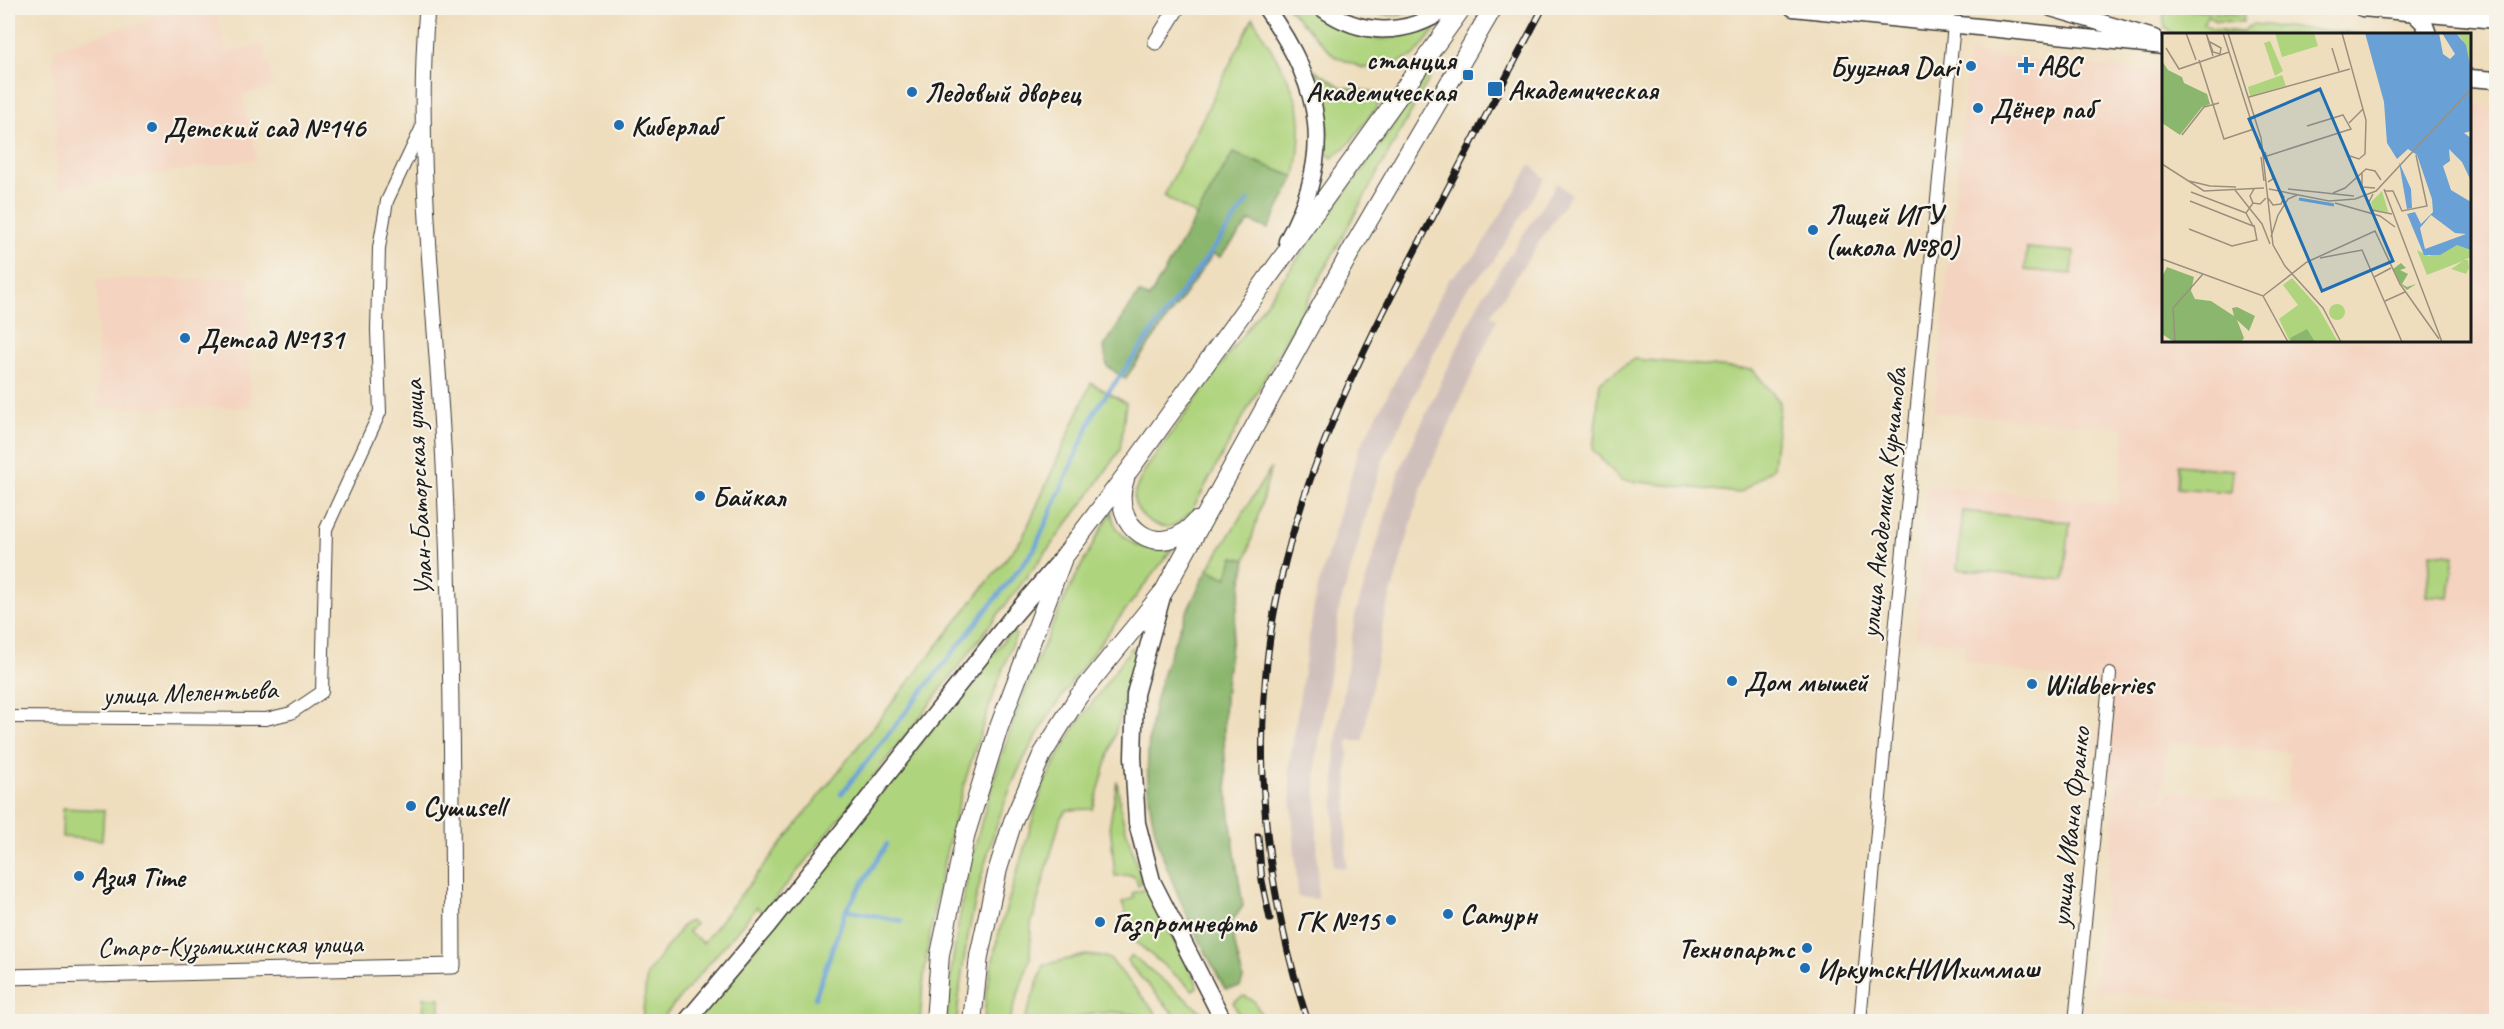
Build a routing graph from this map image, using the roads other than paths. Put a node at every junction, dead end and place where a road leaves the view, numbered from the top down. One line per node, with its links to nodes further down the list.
1 (427, 8): 20 (street, Улан-Баторская улица)
2 (1169, 8): 3 (street)
3 (1177, 8)
4 (1322, 8): 5 (main road)
5 (1447, 8)
6 (1462, 8): 21 (main road)
7 (1493, 8): 23 (main road)
8 (1792, 8): 14 (main road)
9 (2051, 8): 16 (main road)
10 (2362, 8): 12 (main road)
11 (1267, 10): 21 (main road)
12 (2414, 12): 13 (main road); 15 (main road)
13 (2496, 20)
14 (1954, 25): 17 (main road); 34 (street, улица Академика Курчатова)
15 (2428, 33)
16 (2162, 41)
17 (2162, 46)
18 (2471, 78): 19 (main road)
19 (2496, 80)
20 (422, 127): 27 (street, улица Мелентьева); 28 (street, Улан-Баторская улица)
21 (1264, 284): 22 (main road)
22 (1128, 472): 23 (main road); 24 (main road)
23 (1216, 497): 25 (main road)
24 (1063, 558): 30 (main road); 31 (main road)
25 (1164, 591): 32 (main road); 33 (main road)
26 (2110, 674): 35 (street, улица Ивана Франко)
27 (8, 717)
28 (453, 966): 29 (street, Старо-Кузьмихинская улица)
29 (8, 977)
30 (686, 1022)
31 (935, 1022)
32 (972, 1022)
33 (1224, 1022)
34 (1860, 1022)
35 (2075, 1022)

